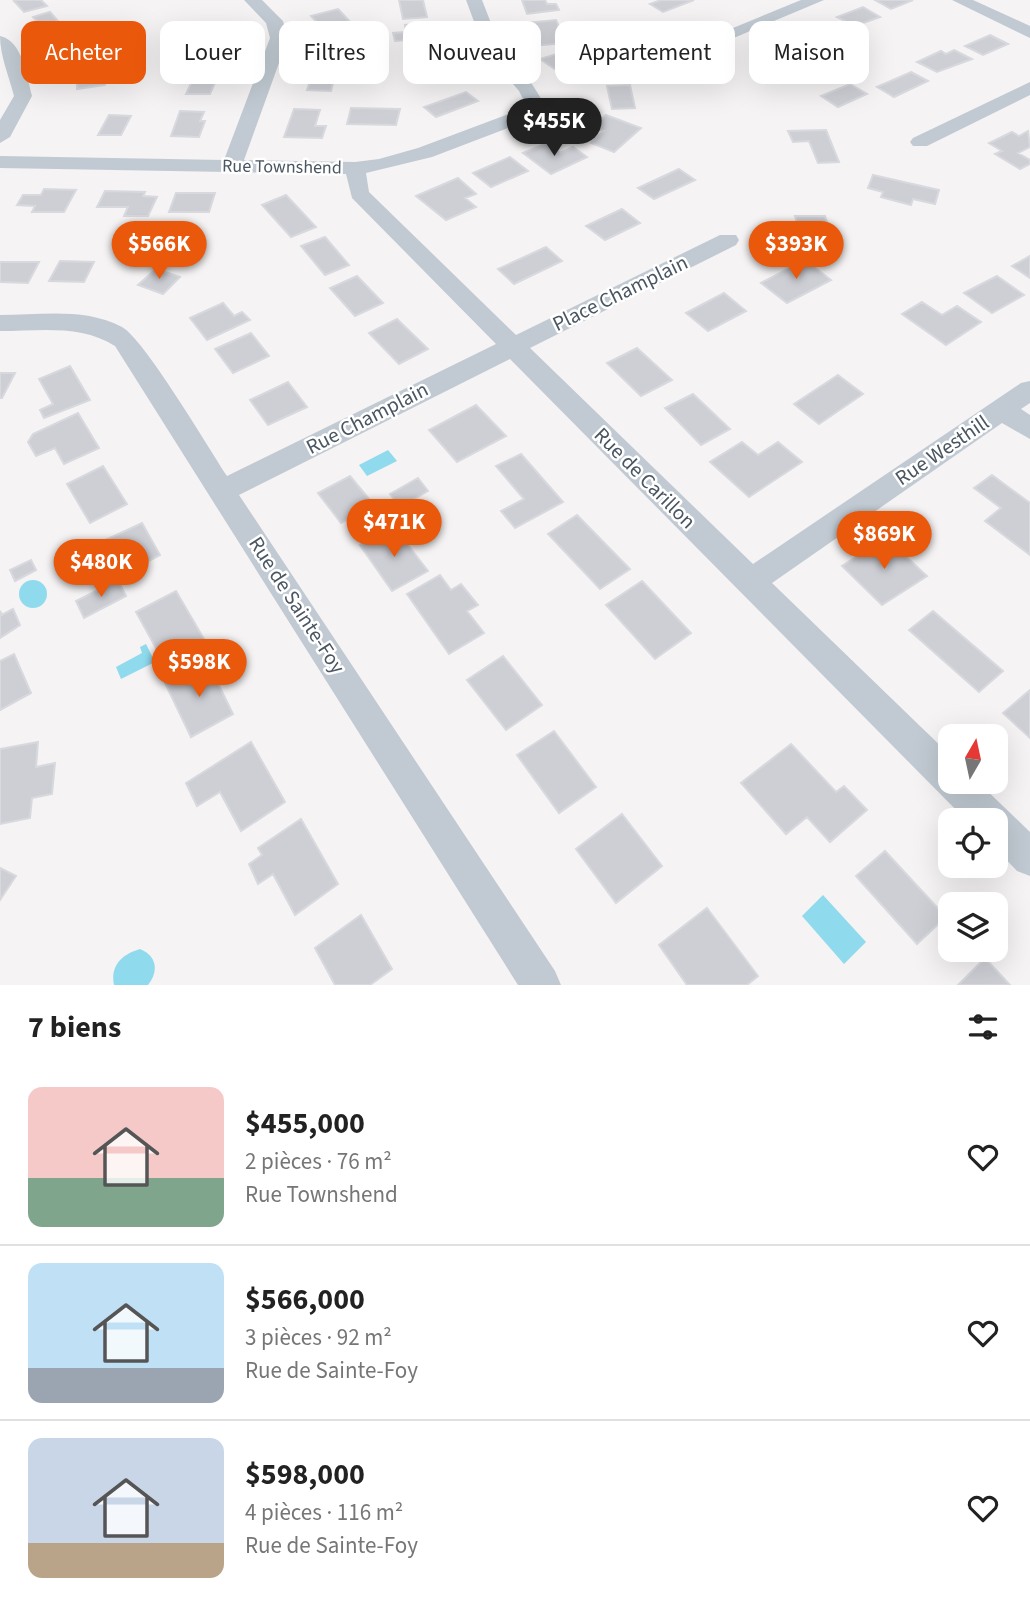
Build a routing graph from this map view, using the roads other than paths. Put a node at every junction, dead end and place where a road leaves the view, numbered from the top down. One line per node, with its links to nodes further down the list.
1 (252, 0): 12 (street)
2 (474, 0): 13 (street, Rue Townshend)
3 (816, 0): 5 (street)
4 (960, 0): 6 (street)
5 (735, 31)
6 (1030, 33)
7 (0, 41): 9 (street)
8 (1030, 88): 10 (street)
9 (0, 137)
10 (920, 142)
11 (0, 162): 12 (street, Rue Townshend)
12 (232, 166): 13 (street, Rue Townshend)
13 (355, 168): 16 (street, Rue de Carillon)
14 (727, 240): 16 (street, Place Champlain)
15 (0, 323): 20 (street, Rue de Sainte-Foy)
16 (512, 345): 20 (street, Rue Champlain); 21 (street, Rue de Carillon)
17 (1030, 390): 18 (street, Rue Westhill)
18 (1002, 409): 19 (street); 21 (street, Rue Westhill)
19 (1030, 429)
20 (223, 490): 27 (street, Rue de Sainte-Foy)
21 (750, 582): 22 (street, Rue de Carillon)
22 (938, 767)
23 (965, 794): 24 (street, Rue de Carillon)
24 (980, 808)
25 (1008, 836): 26 (street, Rue de Carillon)
26 (1030, 858)
27 (536, 983)

